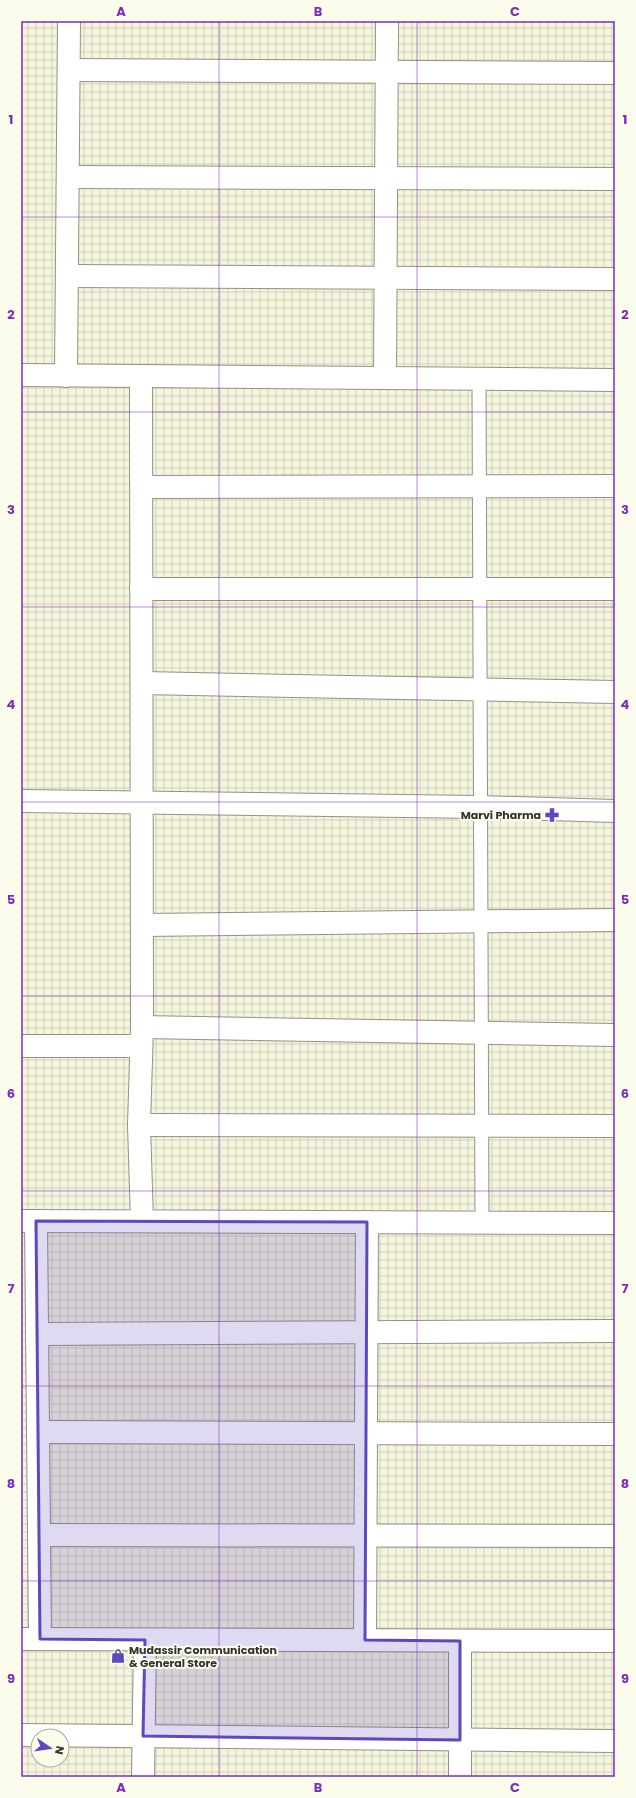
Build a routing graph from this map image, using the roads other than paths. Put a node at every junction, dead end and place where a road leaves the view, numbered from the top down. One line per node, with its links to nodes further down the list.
1 (69, 21): 3 (street)
2 (387, 21): 4 (street)
3 (69, 70): 4 (street); 6 (street)
4 (386, 72): 5 (street); 7 (street)
5 (615, 73)
6 (68, 177): 7 (street); 9 (street)
7 (386, 178): 8 (street); 10 (street)
8 (615, 179)
9 (67, 276): 10 (street); 13 (street)
10 (385, 278): 11 (street); 15 (street)
11 (615, 279)
12 (21, 375): 13 (street)
13 (66, 376): 14 (street)
14 (141, 377): 15 (street); 20 (street)
15 (385, 378): 16 (street)
16 (479, 379): 17 (street); 18 (lane)
17 (615, 380)
18 (479, 486): 19 (street); 20 (street); 22 (lane)
19 (615, 486)
20 (142, 487): 21 (street)
21 (141, 589): 22 (street); 24 (street)
22 (480, 589): 23 (street); 25 (lane)
23 (615, 589)
24 (142, 683): 25 (street); 28 (street)
25 (480, 690): 26 (street); 29 (lane)
26 (615, 692)
27 (21, 801): 28 (street)
28 (142, 802): 29 (street); 33 (street)
29 (480, 807): 30 (street); 32 (lane)
30 (615, 811)
31 (615, 920): 32 (street)
32 (481, 922): 33 (street); 34 (lane)
33 (142, 925): 36 (street)
34 (481, 1033): 35 (street); 36 (street); 39 (lane)
35 (615, 1035)
36 (142, 1036): 37 (street); 38 (street)
37 (21, 1046)
38 (139, 1125): 39 (street); 42 (street)
39 (482, 1126): 40 (street); 44 (lane)
40 (615, 1126)
41 (28, 1221): 42 (street); 48 (street)
42 (142, 1221): 43 (street)
43 (366, 1222): 44 (street); 47 (street)
44 (482, 1222): 45 (street)
45 (615, 1223)
46 (615, 1331): 47 (street)
47 (366, 1332): 48 (street); 50 (street)
48 (37, 1334): 49 (street)
49 (38, 1432): 50 (street); 52 (street)
50 (366, 1433): 51 (street); 53 (street)
51 (615, 1434)
52 (39, 1535): 53 (street); 55 (street)
53 (366, 1536): 54 (street); 57 (street)
54 (615, 1536)
55 (31, 1639): 56 (street)
56 (145, 1640): 57 (street); 61 (street)
57 (365, 1640): 58 (street)
58 (460, 1641): 59 (street); 62 (street)
59 (615, 1641)
60 (21, 1735): 61 (street)
61 (143, 1736): 62 (street); 64 (street)
62 (460, 1740): 63 (street); 65 (street)
63 (615, 1741)
64 (143, 1777)
65 (460, 1777)

